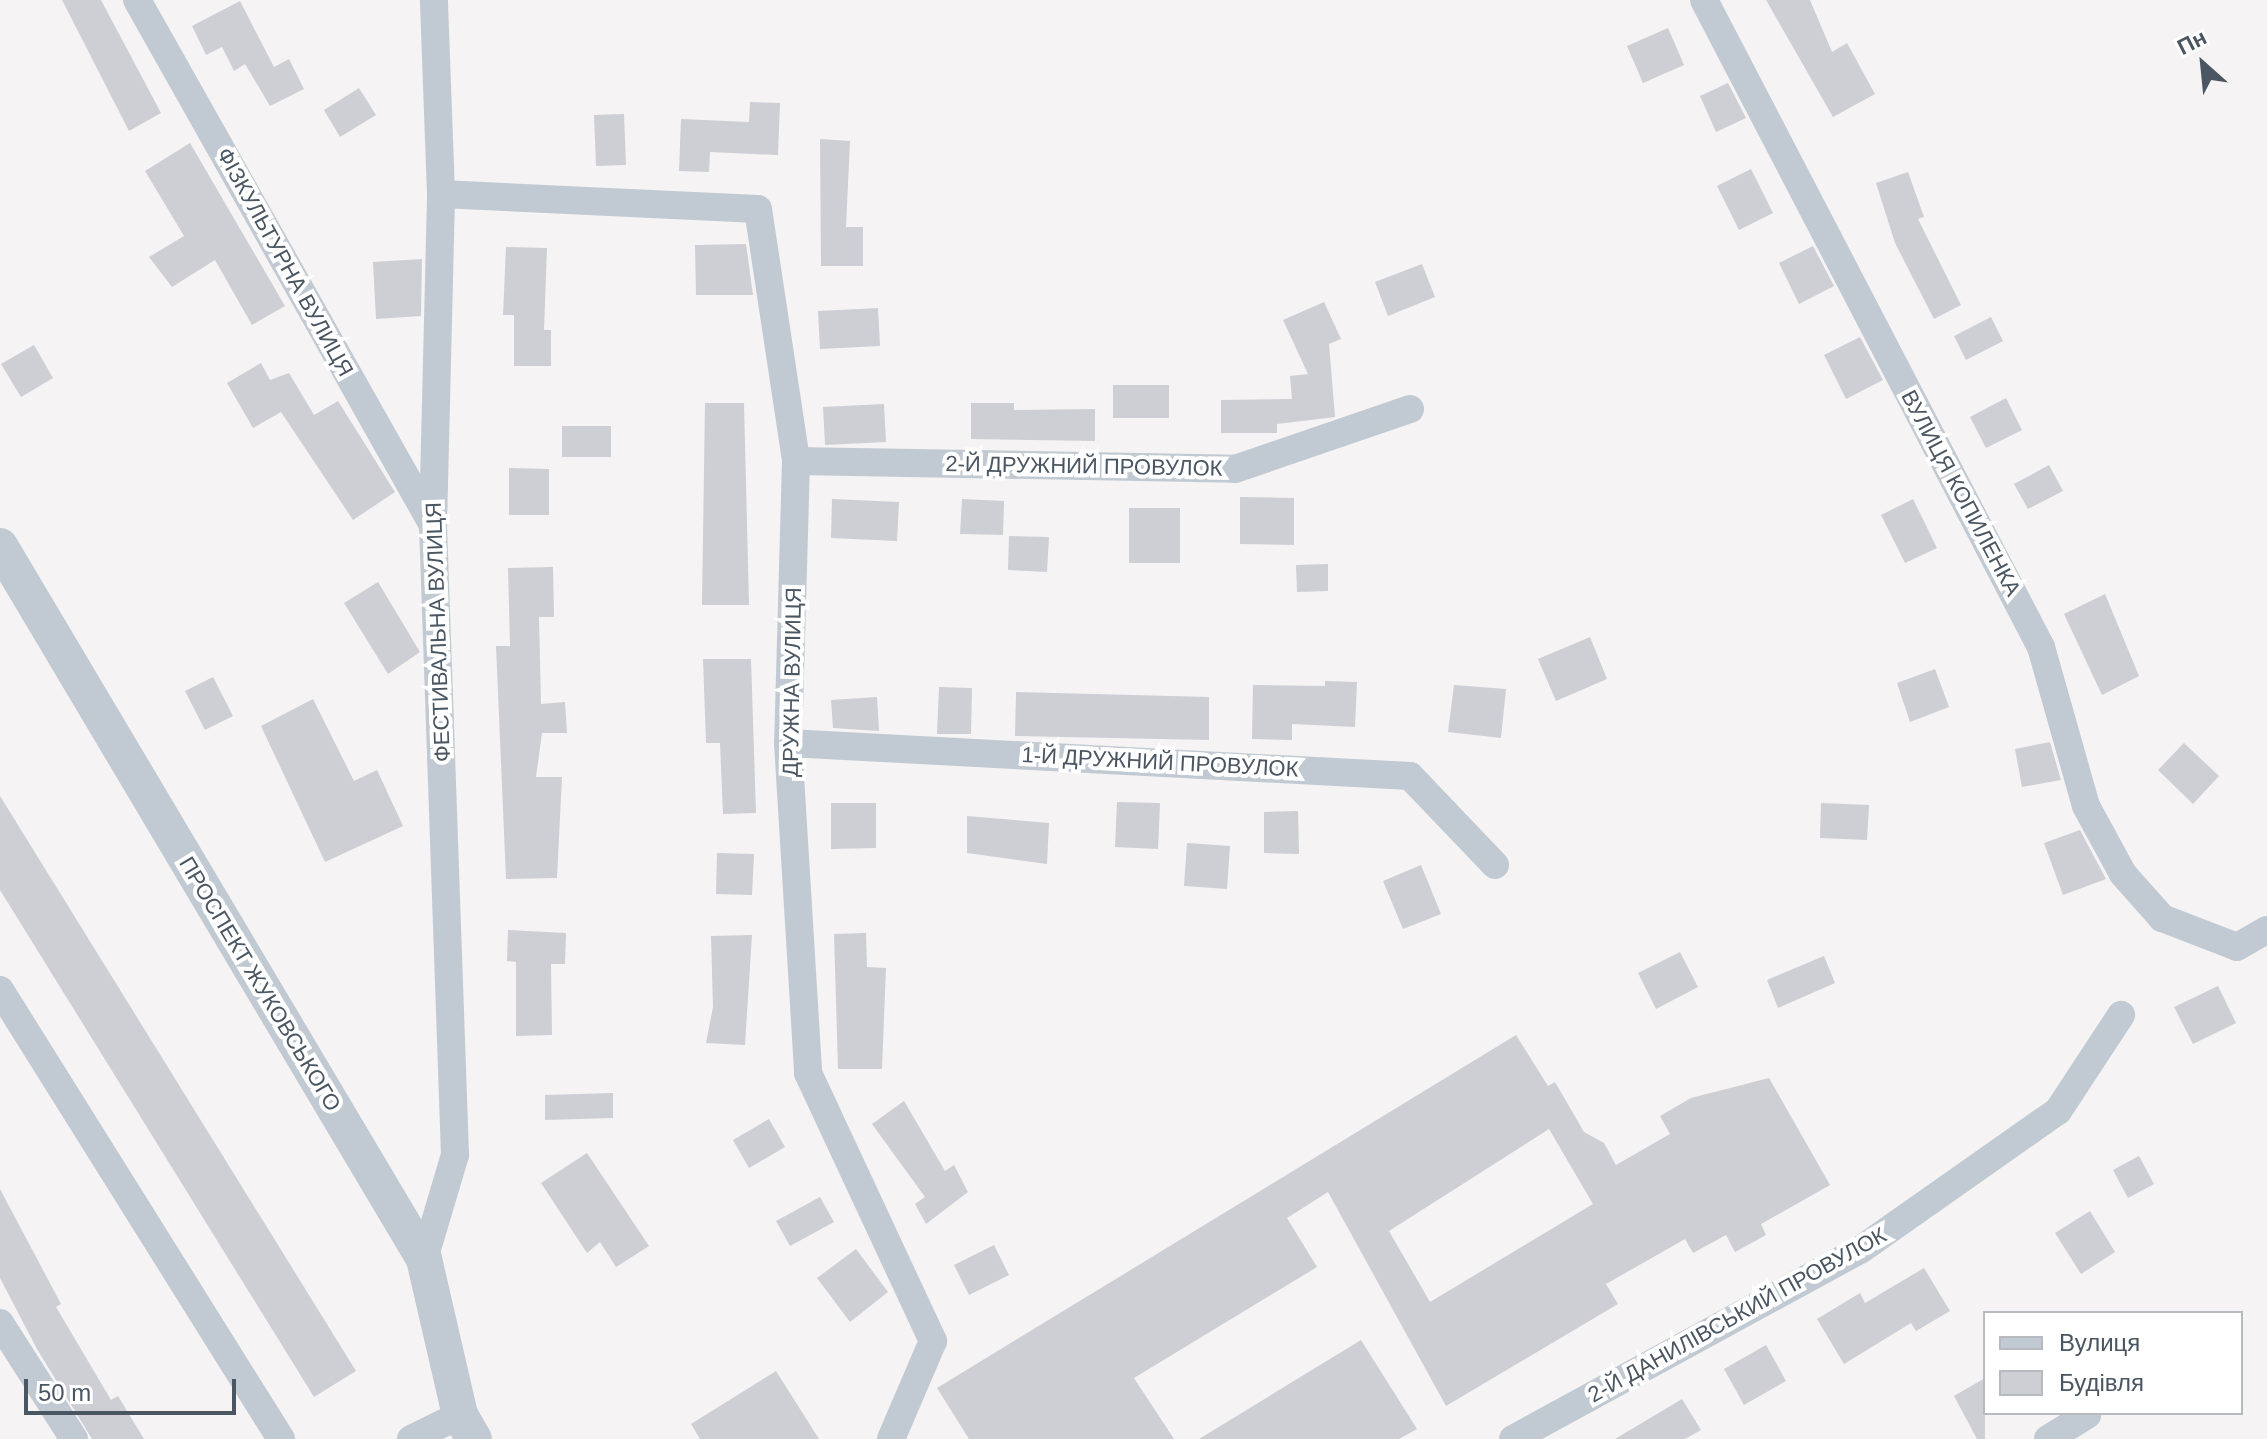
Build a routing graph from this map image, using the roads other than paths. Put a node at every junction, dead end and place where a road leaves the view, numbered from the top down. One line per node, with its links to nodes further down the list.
1 (137, 0): 7 (street, ФІЗКУЛЬТУРНА ВУЛИЦЯ)
2 (434, 0): 4 (street, ФЕСТИВАЛЬНА ВУЛИЦЯ)
3 (1704, 0): 11 (street, ВУЛИЦЯ КОПИЛЕНКА)
4 (441, 194): 6 (street, ДРУЖНА ВУЛИЦЯ); 7 (street, ФЕСТИВАЛЬНА ВУЛИЦЯ)
5 (1410, 409): 6 (street, 2-Й ДРУЖНИЙ ПРОВУЛОК)
6 (796, 461): 9 (street, ДРУЖНА ВУЛИЦЯ)
7 (433, 525): 14 (street, ФЕСТИВАЛЬНА ВУЛИЦЯ)
8 (0, 546): 14 (street, ПРОСПЕКТ ЖУКОВСЬКОГО)
9 (788, 743): 10 (street, 1-Й ДРУЖНИЙ ПРОВУЛОК); 21 (street, ДРУЖНА ВУЛИЦЯ)
10 (1495, 865)
11 (2267, 930)
12 (0, 990): 19 (street)
13 (2121, 1015): 22 (street, 2-Й ДАНИЛІВСЬКИЙ ПРОВУЛОК)
14 (424, 1259): 17 (street, ПРОСПЕКТ ЖУКОВСЬКОГО)
15 (0, 1323): 18 (street)
16 (2087, 1415): 23 (street)
17 (467, 1427): 20 (street)
18 (74, 1439)
19 (281, 1439)
20 (411, 1439)
21 (891, 1439)
22 (1513, 1439)
23 (2048, 1439)

